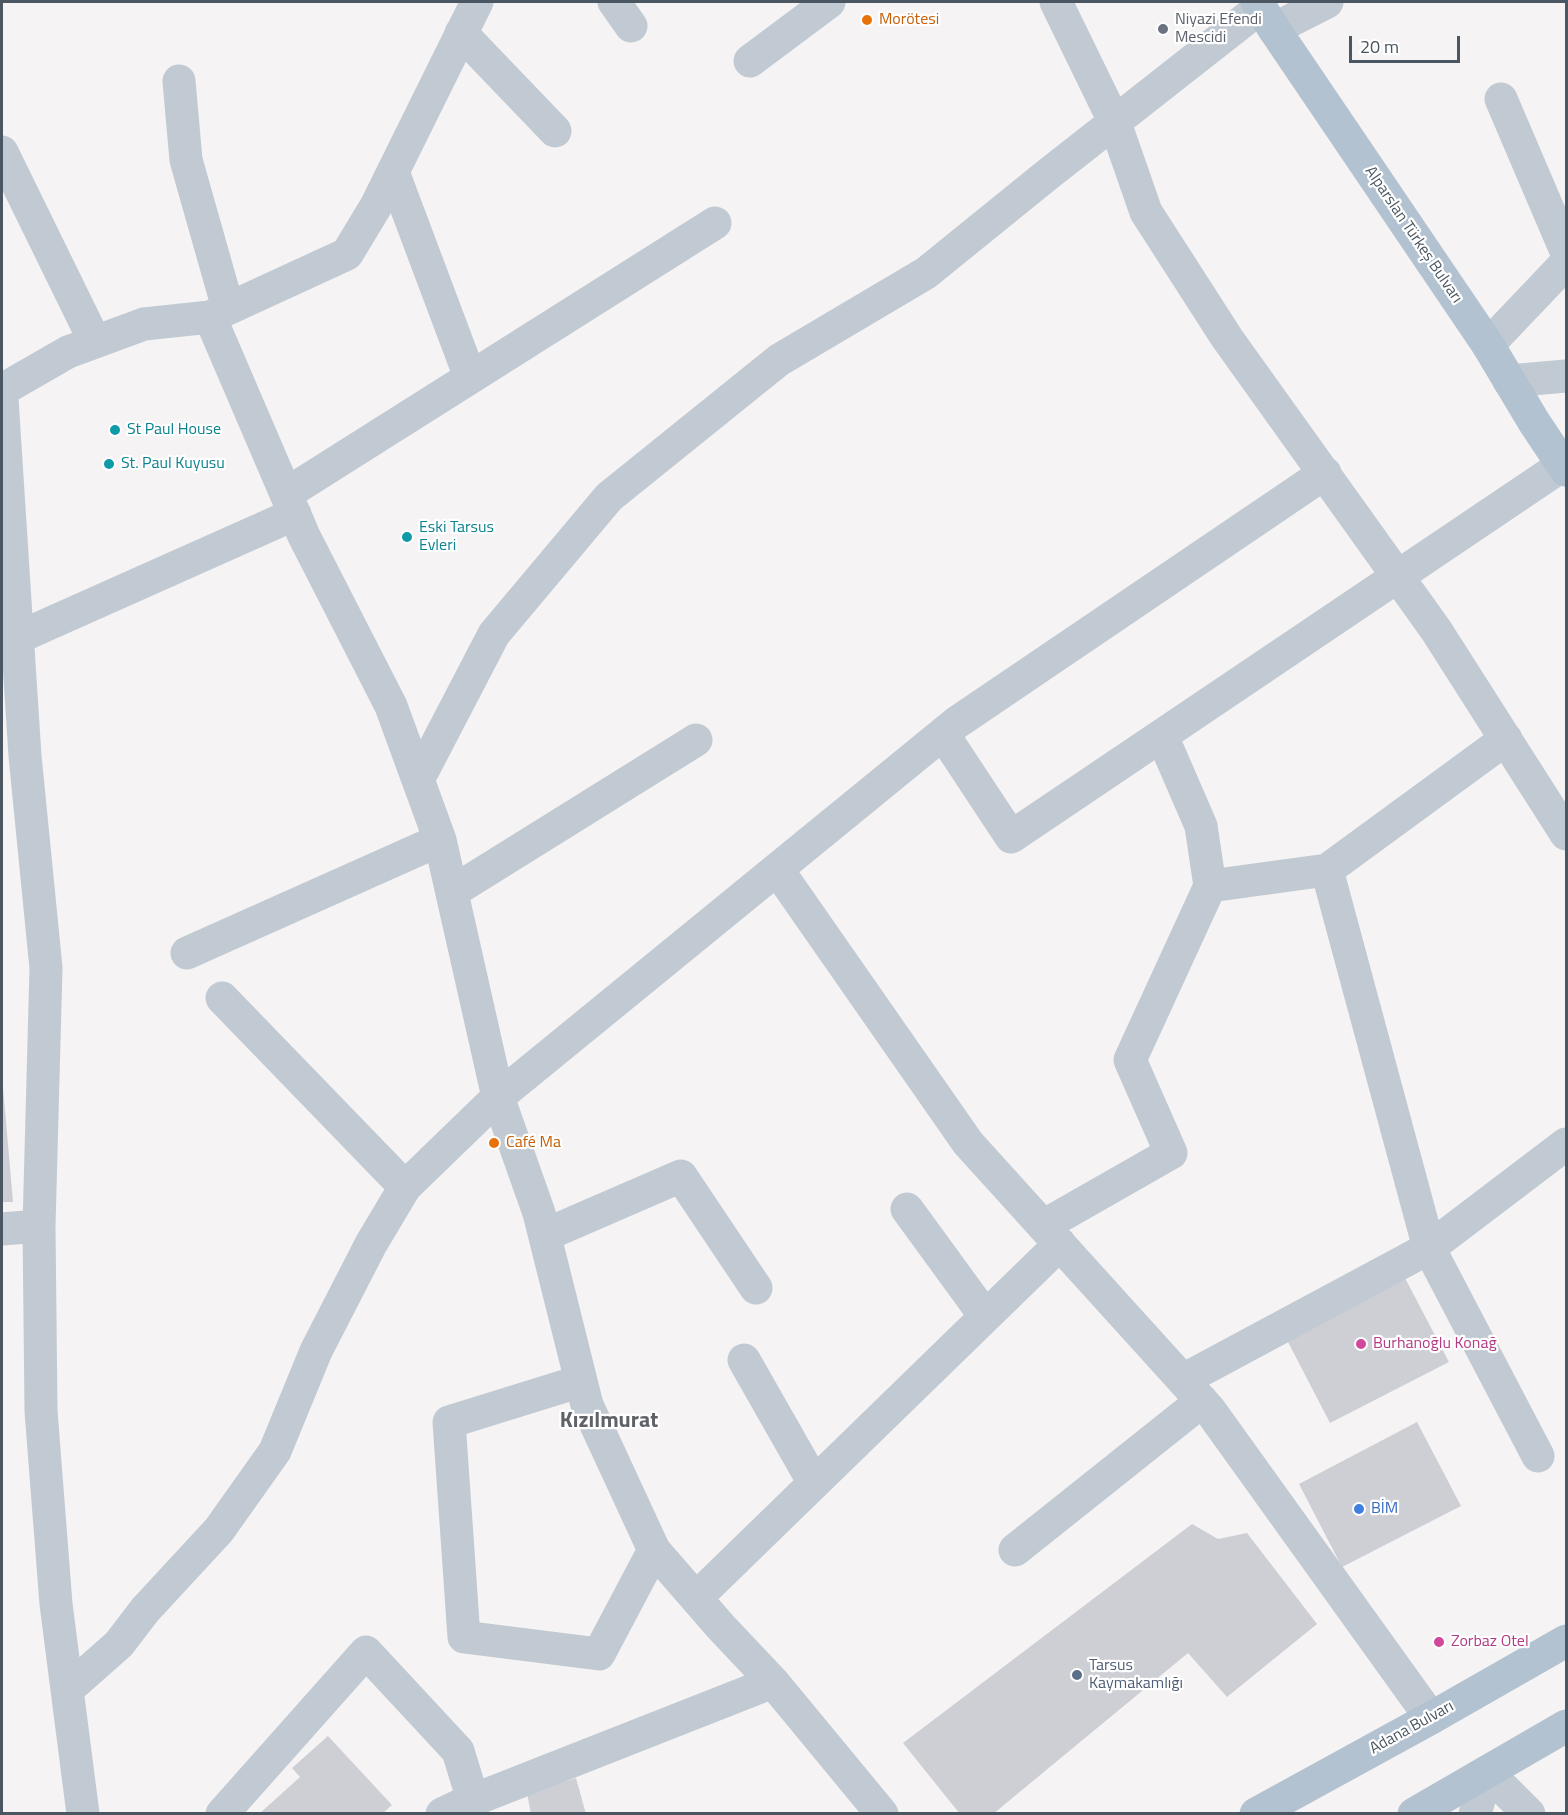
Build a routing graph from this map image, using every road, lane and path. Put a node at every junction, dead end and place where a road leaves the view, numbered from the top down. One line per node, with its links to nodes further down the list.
1 (477, 2): 6 (street)
2 (829, 2): 7 (street)
3 (1056, 2): 10 (street)
4 (1327, 2): 5 (street)
5 (1264, 13): 10 (street); 19 (main road, Alparslan Türkeş Bulvarı)
6 (461, 33): 11 (street); 13 (street)
7 (750, 61)
8 (179, 81): 17 (street)
9 (1501, 99): 15 (street)
10 (1115, 123): 26 (street); 35 (street)
11 (555, 131)
12 (2, 152): 18 (street)
13 (393, 172): 17 (street); 21 (street)
14 (715, 223): 21 (street)
15 (1566, 251)
16 (1566, 263): 19 (street)
17 (219, 312): 18 (street); 27 (street)
18 (95, 342): 23 (street)
19 (1488, 345): 22 (main road, Alparslan Türkeş Bulvarı)
20 (1566, 376): 22 (street)
21 (470, 377): 27 (street)
22 (1509, 381): 25 (main road, Alparslan Türkeş Bulvarı)
23 (2, 390)
24 (2, 399): 29 (street)
25 (1565, 467): 28 (street)
26 (1325, 473): 28 (street); 31 (street)
27 (290, 504): 29 (street); 35 (street)
28 (1399, 577): 32 (street); 33 (street)
29 (17, 638): 30 (street)
30 (11, 690): 48 (street)
31 (944, 734): 32 (street); 38 (street)
32 (1162, 735): 40 (street)
33 (1506, 739): 36 (street); 39 (street)
34 (696, 740): 41 (street)
35 (418, 780): 37 (street)
36 (1566, 834)
37 (440, 840): 41 (street); 42 (street)
38 (777, 869): 44 (street); 51 (street)
39 (1327, 870): 40 (street); 52 (street)
40 (1210, 886): 51 (street)
41 (452, 892): 44 (street)
42 (187, 953)
43 (222, 998): 46 (street)
44 (498, 1097): 46 (street); 50 (street)
45 (1566, 1144): 52 (street)
46 (405, 1187): 65 (street)
47 (906, 1209): 54 (street)
48 (39, 1226): 49 (street); 65 (street)
49 (2, 1229)
50 (545, 1235): 53 (street); 56 (street)
51 (1052, 1235): 54 (street); 57 (street)
52 (1429, 1248): 57 (street); 58 (street)
53 (756, 1288)
54 (986, 1316): 59 (street)
55 (744, 1360): 59 (street)
56 (581, 1381): 60 (street); 60 (street)
57 (1192, 1390): 61 (street); 66 (street)
58 (1538, 1456)
59 (814, 1483): 62 (street)
60 (654, 1550): 62 (street)
61 (1015, 1550)
62 (696, 1598): 64 (street)
63 (1566, 1641): 66 (main road, Adana Bulvarı)
64 (773, 1682): 69 (street); 73 (street)
65 (67, 1690): 70 (street)
66 (1431, 1718): 74 (main road, Adana Bulvarı)
67 (1566, 1726): 68 (main road)
68 (1487, 1772): 75 (main road); 76 (street); 77 (street)
69 (473, 1800): 71 (street); 72 (street)
70 (83, 1814)
71 (222, 1814)
72 (442, 1814)
73 (882, 1814)
74 (1256, 1814)
75 (1413, 1814)
76 (1475, 1814)
77 (1529, 1814)

